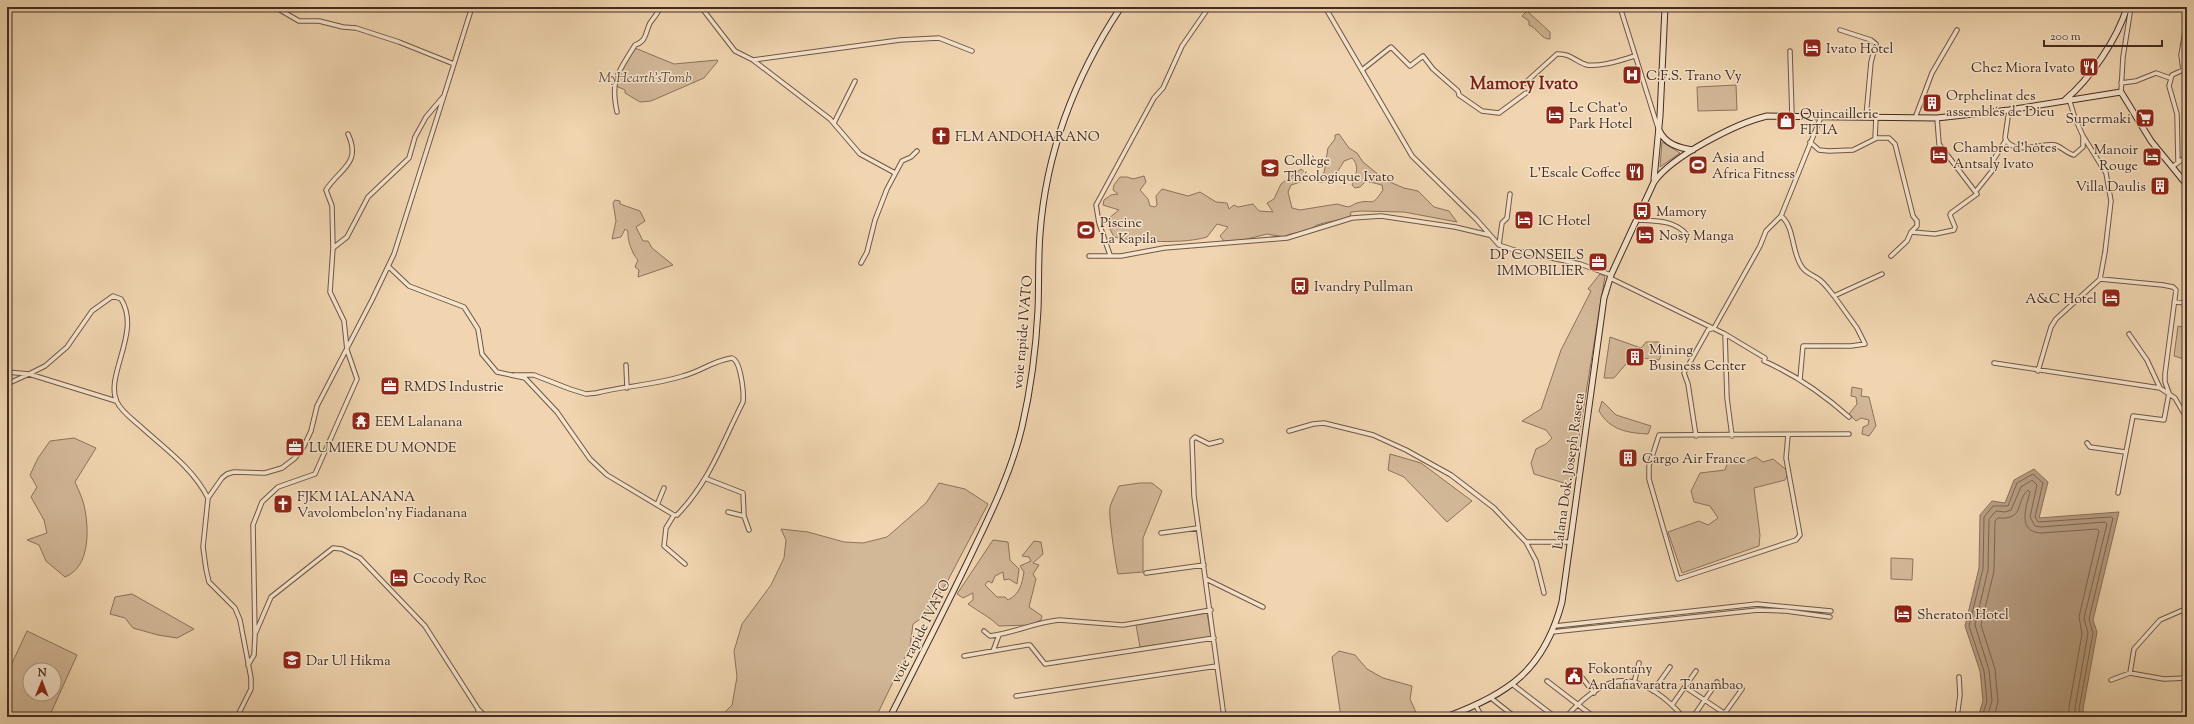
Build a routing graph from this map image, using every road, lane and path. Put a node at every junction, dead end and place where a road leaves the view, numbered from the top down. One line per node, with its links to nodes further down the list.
1 (275, 7): 19 (street)
2 (472, 7): 19 (street)
3 (661, 7): 30 (street)
4 (701, 7): 18 (street)
5 (1121, 7): 158 (main road, voie rapide IVATO)
6 (1209, 7): 62 (street)
7 (1325, 7): 20 (street)
8 (1620, 7): 17 (street)
9 (1665, 7): 38 (main road)
10 (2127, 7): 28 (main road)
11 (2131, 7): 24 (street)
12 (2187, 20): 21 (street)
13 (1840, 30): 33 (street)
14 (1956, 30): 35 (street)
15 (972, 50): 18 (street)
16 (1790, 51): 31 (street)
17 (1635, 56): 23 (street); 38 (street)
18 (753, 60): 37 (street)
19 (454, 64): 27 (street)
20 (1362, 70): 26 (street); 57 (street)
21 (2170, 78): 24 (street); 47 (street)
22 (856, 82): 37 (street)
23 (1525, 83)
24 (2121, 83): 25 (street)
25 (2121, 92): 28 (main road); 48 (main road)
26 (1526, 93)
27 (444, 96): 60 (street); 65 (street)
28 (2067, 100): 29 (main road); 40 (street)
29 (2010, 110): 36 (main road); 42 (street)
30 (617, 112)
31 (1792, 116): 32 (main road); 44 (main road)
32 (1821, 117): 33 (main road); 43 (street)
33 (1866, 117): 34 (main road)
34 (1876, 117): 35 (main road); 41 (street)
35 (1915, 118): 36 (main road)
36 (1937, 118): 52 (street)
37 (834, 123): 49 (street)
38 (1659, 129): 44 (main road); 50 (main road)
39 (348, 134): 60 (street)
40 (2083, 136): 42 (street); 68 (street)
41 (1875, 139): 43 (street); 56 (street)
42 (2006, 140): 52 (street)
43 (1810, 142): 54 (street)
44 (1693, 150): 50 (main road)
45 (917, 151): 49 (street)
46 (2187, 156): 47 (street)
47 (2178, 162): 48 (street)
48 (2172, 167): 51 (main road)
49 (895, 173): 64 (street)
50 (1654, 182): 55 (main road, Lalana Dok. Joseph Raseta)
51 (2187, 185)
52 (1976, 191): 56 (street)
53 (1510, 194): 59 (street)
54 (1781, 216): 69 (street); 72 (street)
55 (1638, 220): 58 (street); 67 (main road, Lalana Dok. Joseph Raseta)
56 (1911, 232): 63 (street)
57 (1489, 235): 59 (street); 62 (street)
58 (1687, 235)
59 (1499, 245): 67 (street)
60 (333, 248): 75 (street)
61 (1089, 256): 62 (street)
62 (1110, 256)
63 (1891, 256)
64 (861, 263)
65 (389, 267): 75 (street); 81 (street)
66 (1882, 274): 69 (street)
67 (1611, 276): 72 (street); 110 (main road, Lalana Dok. Joseph Raseta)
68 (2100, 279): 70 (street); 78 (street)
69 (1834, 296): 82 (street)
70 (2174, 302): 71 (street); 86 (street)
71 (2187, 303)
72 (1714, 328): 73 (street); 93 (street)
73 (1725, 334): 82 (street); 94 (street)
74 (2129, 334): 85 (street)
75 (346, 350): 101 (street); 124 (street)
76 (1994, 363): 78 (street)
77 (626, 364): 84 (street)
78 (2038, 371): 85 (street)
79 (7, 372): 80 (street)
80 (29, 374): 83 (street); 87 (street); 87 (street)
81 (514, 374): 84 (street); 102 (street)
82 (1800, 379): 88 (street)
83 (7, 384)
84 (627, 388): 98 (street)
85 (2160, 388): 86 (street)
86 (2169, 392): 89 (street); 97 (street)
87 (116, 401): 101 (street)
88 (1849, 417)
89 (2187, 419)
90 (1289, 431): 109 (street)
91 (1849, 434): 92 (street)
92 (1788, 435): 93 (street); 94 (street)
93 (1696, 436): 94 (street)
94 (1732, 436)
95 (1221, 441): 106 (street)
96 (2087, 443): 97 (street)
97 (2126, 452): 100 (street)
98 (707, 478): 104 (street); 105 (street)
99 (664, 488): 102 (street)
100 (2118, 494)
101 (208, 498): 130 (street)
102 (657, 505): 104 (street)
103 (728, 512): 105 (street)
104 (674, 515): 111 (street)
105 (744, 516): 107 (street)
106 (1198, 528): 108 (street); 112 (street)
107 (749, 530)
108 (1162, 533)
109 (1526, 542): 110 (street); 115 (street)
110 (1571, 542): 121 (main road, Lalana Dok. Joseph Raseta)
111 (685, 564)
112 (1204, 565): 113 (street); 114 (street)
113 (1146, 573)
114 (1206, 579): 116 (street); 117 (street)
115 (1544, 593)
116 (1263, 607)
117 (1211, 610): 125 (street); 126 (street)
118 (2187, 610): 134 (street)
119 (1830, 611): 121 (street)
120 (1830, 617): 123 (street)
121 (1555, 626): 123 (main road, Lalana Dok. Joseph Raseta)
122 (984, 631): 125 (street)
123 (1552, 632): 142 (main road, Lalana Dok. Joseph Raseta)
124 (255, 635): 130 (street); 153 (street)
125 (999, 635): 127 (street)
126 (1214, 638): 127 (street); 131 (street)
127 (994, 651): 128 (street)
128 (964, 656)
129 (1639, 663): 141 (street)
130 (248, 665): 155 (street)
131 (1217, 666): 147 (street); 159 (street)
132 (1670, 667): 145 (street)
133 (1696, 671): 143 (street)
134 (2130, 673): 137 (street); 138 (street)
135 (1580, 675): 146 (street)
136 (1958, 677): 168 (street)
137 (2187, 678)
138 (2111, 680)
139 (1547, 681): 150 (street)
140 (1717, 682): 149 (street)
141 (1634, 683): 145 (street); 146 (street)
142 (1512, 684): 148 (main road, Lalana Dok. Joseph Raseta); 163 (street)
143 (1685, 687): 149 (street); 151 (street)
144 (1742, 689): 154 (street)
145 (1653, 691): 151 (street)
146 (1594, 693): 150 (street)
147 (1016, 696)
148 (1491, 698): 152 (main road, Lalana Dok. Joseph Raseta); 162 (street)
149 (1704, 700): 154 (street); 167 (street)
150 (1578, 705): 164 (street); 165 (street)
151 (1672, 705): 166 (street)
152 (1476, 706): 160 (main road, Lalana Dok. Joseph Raseta); 161 (street)
153 (478, 709): 156 (street); 157 (street)
154 (1723, 715)
155 (237, 717)
156 (478, 717)
157 (486, 717)
158 (890, 717)
159 (1224, 717)
160 (1446, 717)
161 (1482, 717)
162 (1516, 717)
163 (1555, 717)
164 (1566, 717)
165 (1594, 717)
166 (1683, 717)
167 (1693, 717)
168 (1957, 717)

